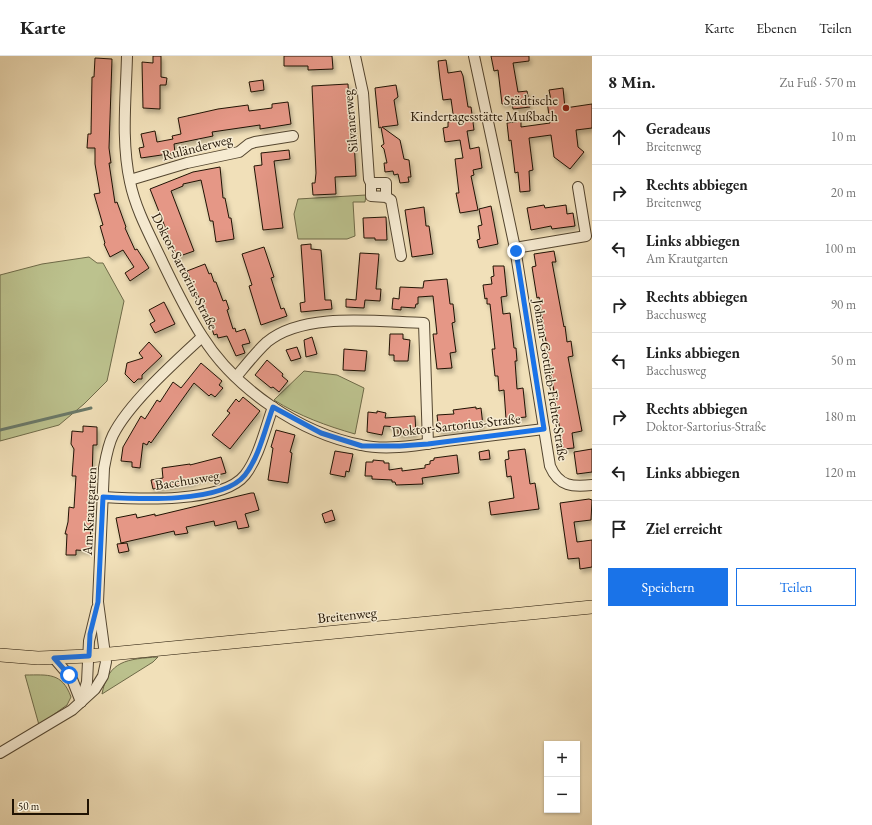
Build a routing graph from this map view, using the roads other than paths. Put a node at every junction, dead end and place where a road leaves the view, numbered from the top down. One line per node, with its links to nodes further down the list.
1 (127, 56): 5 (street, Doktor-Sartorius-Straße)
2 (355, 56): 8 (street, Silvanerweg)
3 (474, 56): 7 (street, Johann-Gottlieb-Fichte-Straße)
4 (293, 136): 5 (street, Ruländerweg)
5 (130, 180): 9 (street, Doktor-Sartorius-Straße)
6 (578, 187): 7 (street)
7 (515, 248): 12 (street, Johann-Gottlieb-Fichte-Straße)
8 (401, 256)
9 (202, 337): 10 (street, Doktor-Sartorius-Straße); 15 (street, Am Krautgarten)
10 (236, 377): 11 (street, Doktor-Sartorius-Straße); 13 (street)
11 (273, 407): 13 (street, Doktor-Sartorius-Straße); 15 (street, Bacchusweg)
12 (544, 429): 13 (street, Doktor-Sartorius-Straße); 14 (street, Johann-Gottlieb-Fichte-Straße)
13 (428, 444)
14 (592, 485)
15 (103, 497): 16 (street, Am Krautgarten)
16 (98, 602): 18 (street, Am Krautgarten); 20 (street, Am Krautgarten)
17 (592, 607): 18 (main road, Breitenweg)
18 (106, 654): 20 (main road, Breitenweg); 22 (street)
19 (0, 655): 21 (main road, Breitenweg)
20 (89, 656): 21 (main road, Breitenweg); 22 (street)
21 (54, 658): 22 (street)
22 (81, 702): 23 (street)
23 (0, 753)

